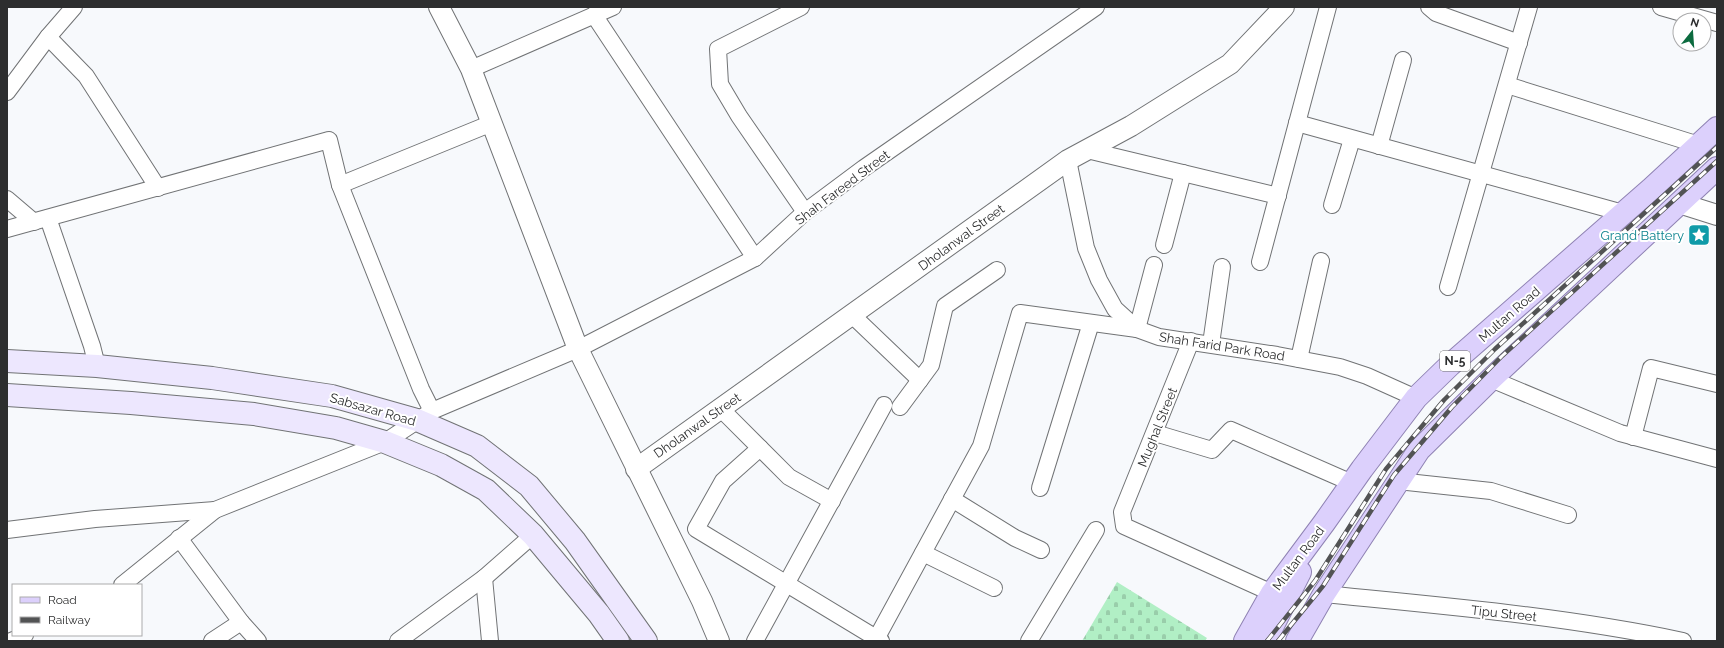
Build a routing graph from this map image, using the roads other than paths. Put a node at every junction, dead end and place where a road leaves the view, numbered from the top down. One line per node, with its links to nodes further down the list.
1 (74, 7): 13 (street)
2 (439, 7): 16 (street)
3 (613, 7): 11 (street)
4 (801, 7): 36 (street)
5 (1096, 7): 36 (street, Shah Fareed Street)
6 (1284, 7): 25 (street, Dholanwal Street)
7 (1328, 7): 20 (street)
8 (1429, 7): 14 (street)
9 (1529, 7): 14 (street)
10 (1661, 7): 12 (street)
11 (594, 15): 16 (street); 42 (street)
12 (1717, 23)
13 (48, 37): 18 (street); 31 (street)
14 (1519, 43): 17 (street)
15 (1403, 60): 24 (street)
16 (471, 69): 19 (street)
17 (1507, 85): 23 (street); 29 (street)
18 (7, 92)
19 (492, 123): 30 (street); 54 (street)
20 (1297, 123): 22 (street); 32 (street)
21 (1717, 128): 23 (main road, Multan Road / N-5)
22 (1352, 138): 24 (street); 35 (street)
23 (1699, 145): 37 (main road, Multan Road / N-5)
24 (1379, 146): 29 (street)
25 (1087, 150): 26 (street, Dholanwal Street); 28 (street)
26 (1068, 160): 49 (street, Dholanwal Street); 51 (street, Shah Farid Park Road)
27 (1717, 168): 34 (main road)
28 (1183, 173): 32 (street); 41 (street)
29 (1481, 174): 37 (street); 48 (street)
30 (340, 185): 31 (street); 67 (street)
31 (158, 188): 39 (street)
32 (1278, 196): 43 (street)
33 (7, 199): 39 (street)
34 (1679, 203): 38 (street); 59 (main road)
35 (1332, 205)
36 (805, 212): 42 (street, Shah Fareed Street)
37 (1623, 214): 63 (main road, Multan Road / N-5)
38 (1717, 215)
39 (41, 220): 40 (street); 58 (street)
40 (7, 229)
41 (1164, 245)
42 (755, 258): 54 (street, Shah Fareed Street)
43 (1260, 262)
44 (1321, 262): 56 (street)
45 (1154, 265): 51 (street)
46 (1222, 267): 53 (street)
47 (997, 270): 60 (street)
48 (1448, 287)
49 (852, 315): 60 (street); 66 (street, Dholanwal Street)
50 (1091, 323): 51 (street); 76 (street); 77 (street)
51 (1137, 330): 52 (street, Shah Farid Park Road)
52 (1191, 341): 53 (street, Shah Farid Park Road); 68 (street, Mughal Street)
53 (1211, 344): 56 (street, Shah Farid Park Road)
54 (578, 349): 67 (street, Shah Fareed Street); 73 (street)
55 (7, 351): 58 (street)
56 (1300, 359): 63 (street, Shah Farid Park Road)
57 (7, 360): 58 (main road, Sabsazar Road)
58 (96, 362): 67 (main road, Sabsazar Road)
59 (1492, 379): 69 (street); 74 (main road)
60 (920, 380): 65 (street)
61 (1717, 384): 69 (street)
62 (7, 395): 70 (main road)
63 (1416, 398): 75 (main road, Multan Road / N-5)
64 (884, 405): 78 (street)
65 (900, 407)
66 (721, 409): 71 (street); 73 (street, Dholanwal Street)
67 (424, 416): 70 (street, Shah Fareed Street); 103 (main road, Sabsazar Road)
68 (1155, 433): 75 (street); 92 (street, Mughal Street)
69 (1633, 437): 72 (street)
70 (385, 442): 79 (street, Shah Fareed Street); 84 (main road)
71 (760, 448): 78 (street); 89 (street)
72 (1717, 458)
73 (636, 468): 104 (street)
74 (1398, 481): 80 (street); 93 (main road)
75 (1352, 483): 81 (main road, Multan Road / N-5)
76 (1040, 488)
77 (952, 499): 86 (street); 87 (street)
78 (832, 501): 89 (street)
79 (215, 510): 82 (street); 85 (street)
80 (1568, 515)
81 (1324, 523): 92 (main road, Multan Road / N-5); 108 (main road)
82 (7, 530)
83 (1096, 530): 106 (street)
84 (532, 535): 88 (street); 102 (main road)
85 (179, 538): 90 (street); 94 (street)
86 (1041, 550)
87 (923, 553): 91 (street); 96 (street)
88 (484, 578): 100 (street); 101 (street)
89 (787, 583): 96 (street); 105 (street)
90 (123, 584)
91 (994, 588)
92 (1272, 593): 107 (main road, Multan Road / N-5)
93 (1321, 599): 109 (main road); 110 (main road); 111 (street, Tipu Street)
94 (241, 622): 98 (street); 99 (street)
95 (23, 636): 97 (street)
96 (877, 640)
97 (11, 641)
98 (212, 641)
99 (258, 641)
100 (398, 641)
101 (490, 641)
102 (618, 641)
103 (646, 641)
104 (720, 641)
105 (755, 641)
106 (1029, 641)
107 (1245, 641)
108 (1266, 641)
109 (1297, 641)
110 (1315, 641)
111 (1683, 641)

